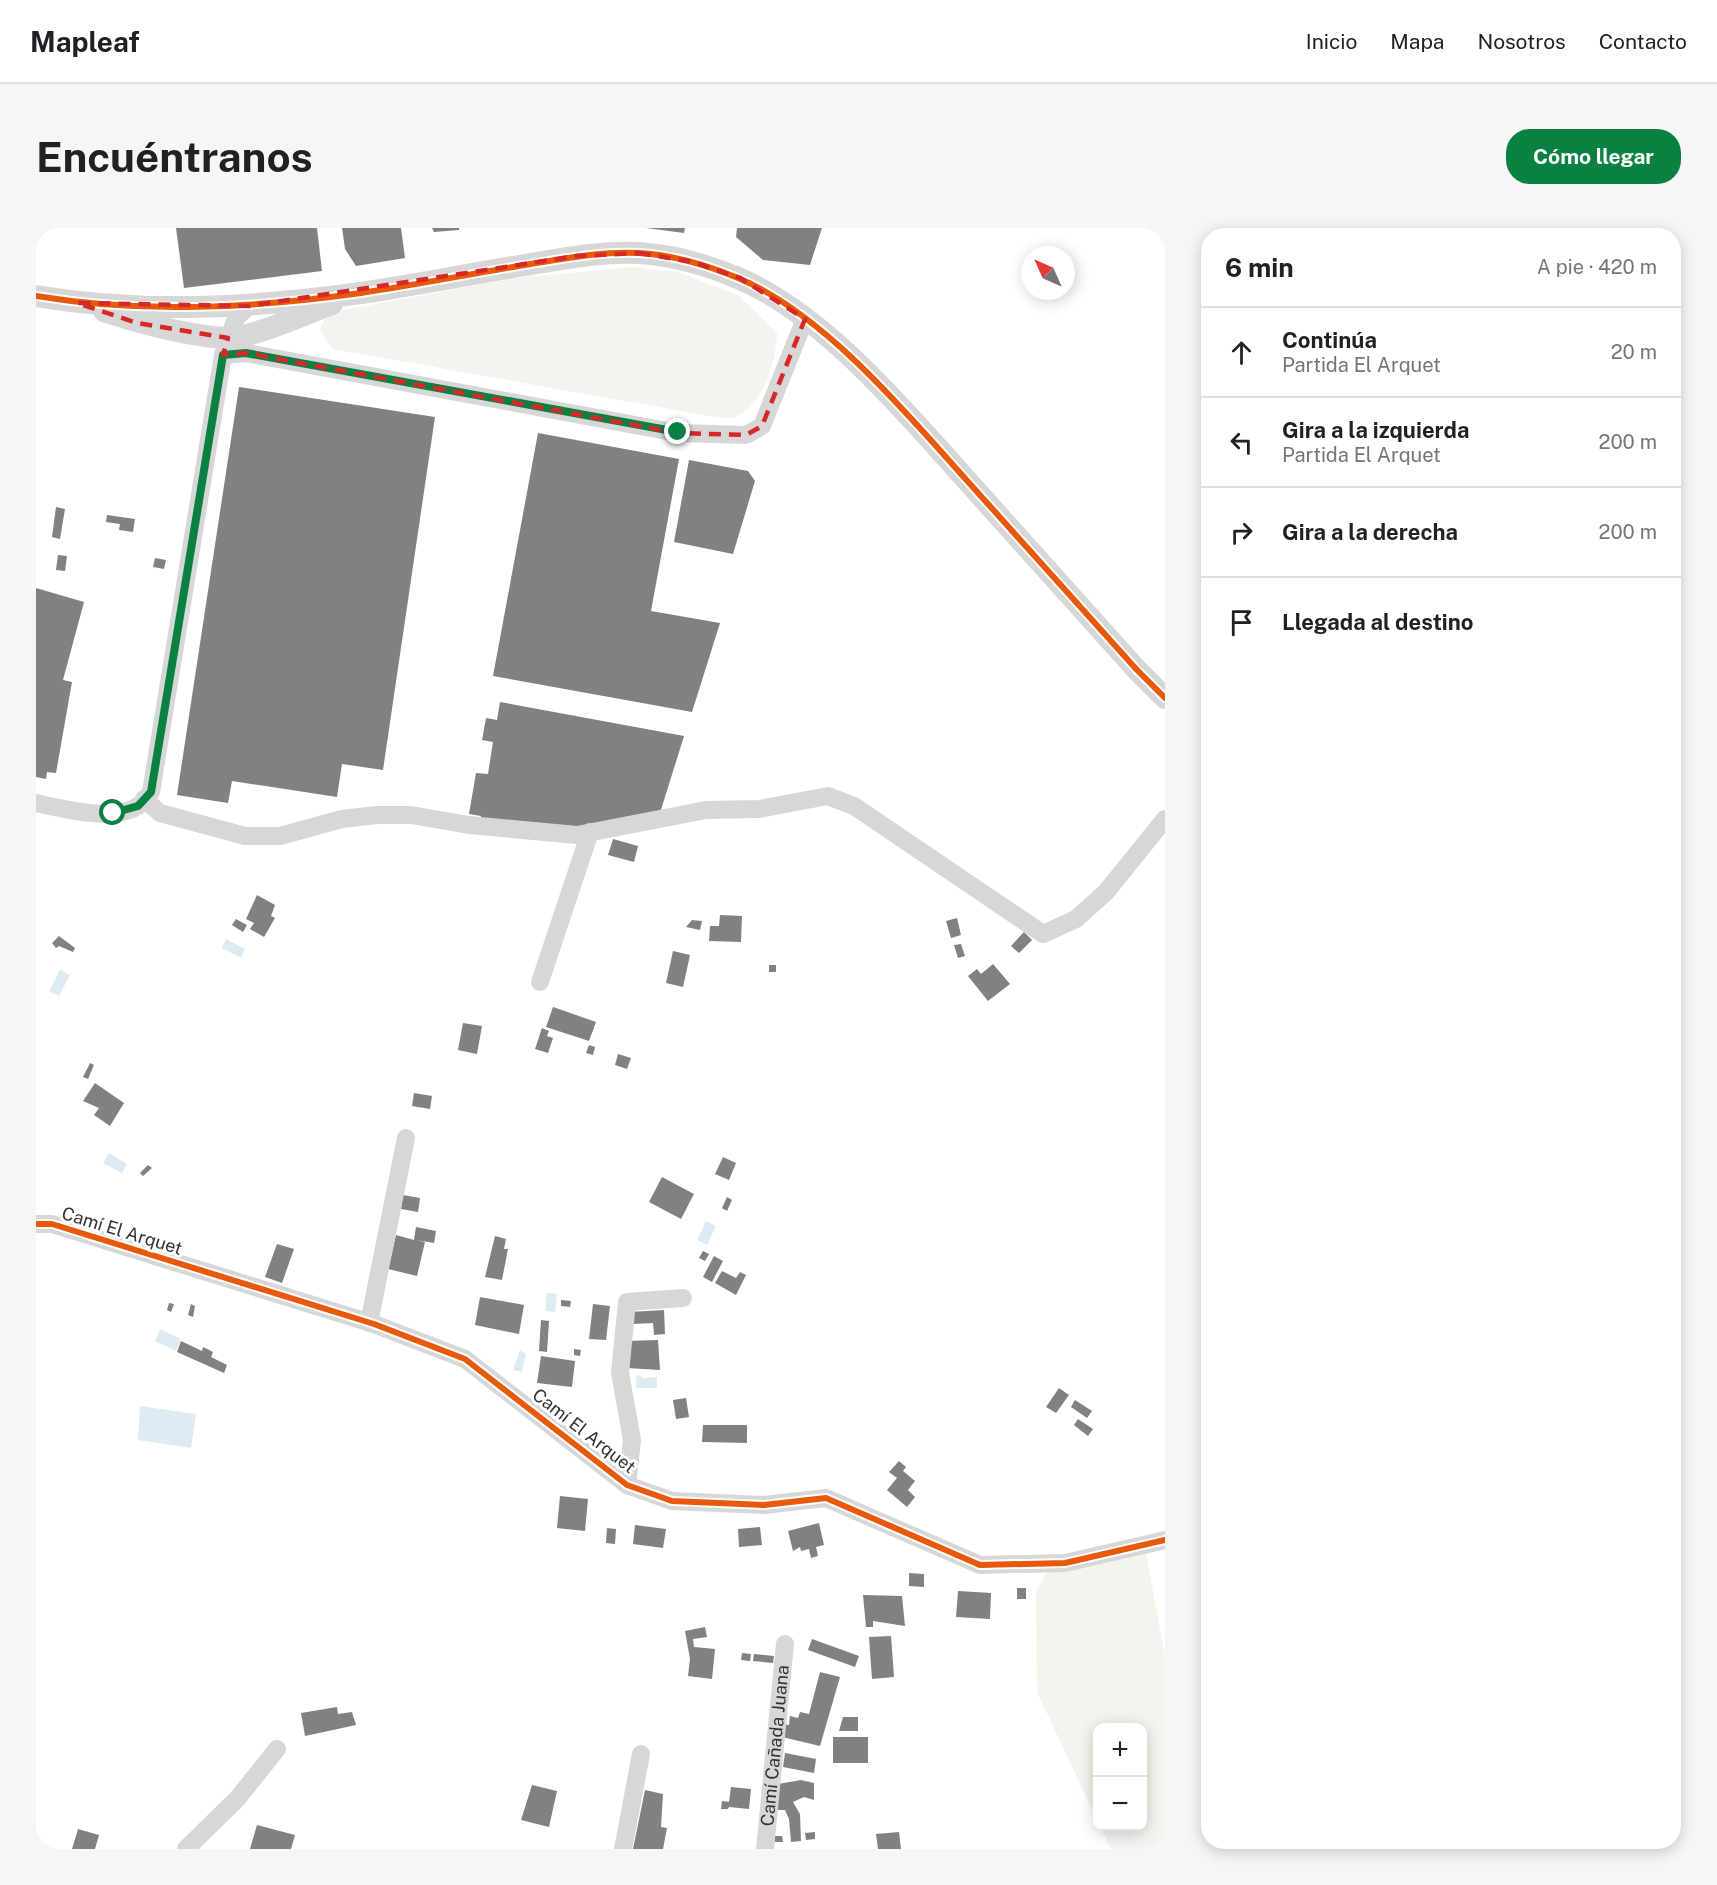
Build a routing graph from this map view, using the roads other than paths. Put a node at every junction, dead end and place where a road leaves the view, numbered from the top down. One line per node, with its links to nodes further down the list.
1 (362, 292): 4 (street); 5 (street); 6 (street)
2 (36, 296): 3 (street)
3 (76, 303): 4 (street); 6 (street)
4 (249, 306): 6 (street)
5 (805, 319): 6 (street); 7 (street)
6 (226, 346): 8 (street)
7 (1165, 698)
8 (144, 799): 9 (street); 11 (street)
9 (41, 807)
10 (1165, 819): 11 (street)
11 (590, 832): 12 (street)
12 (540, 982)
13 (406, 1138): 16 (street)
14 (36, 1224): 16 (street, Camí El Arquet)
15 (683, 1298): 17 (street)
16 (369, 1323): 17 (street, Camí El Arquet)
17 (627, 1485): 18 (street, Camí El Arquet)
18 (1165, 1540)
19 (785, 1644): 24 (street, Camí Cañada Juana)
20 (277, 1749): 22 (street)
21 (641, 1755): 23 (street)
22 (186, 1849)
23 (623, 1849)
24 (765, 1849)

